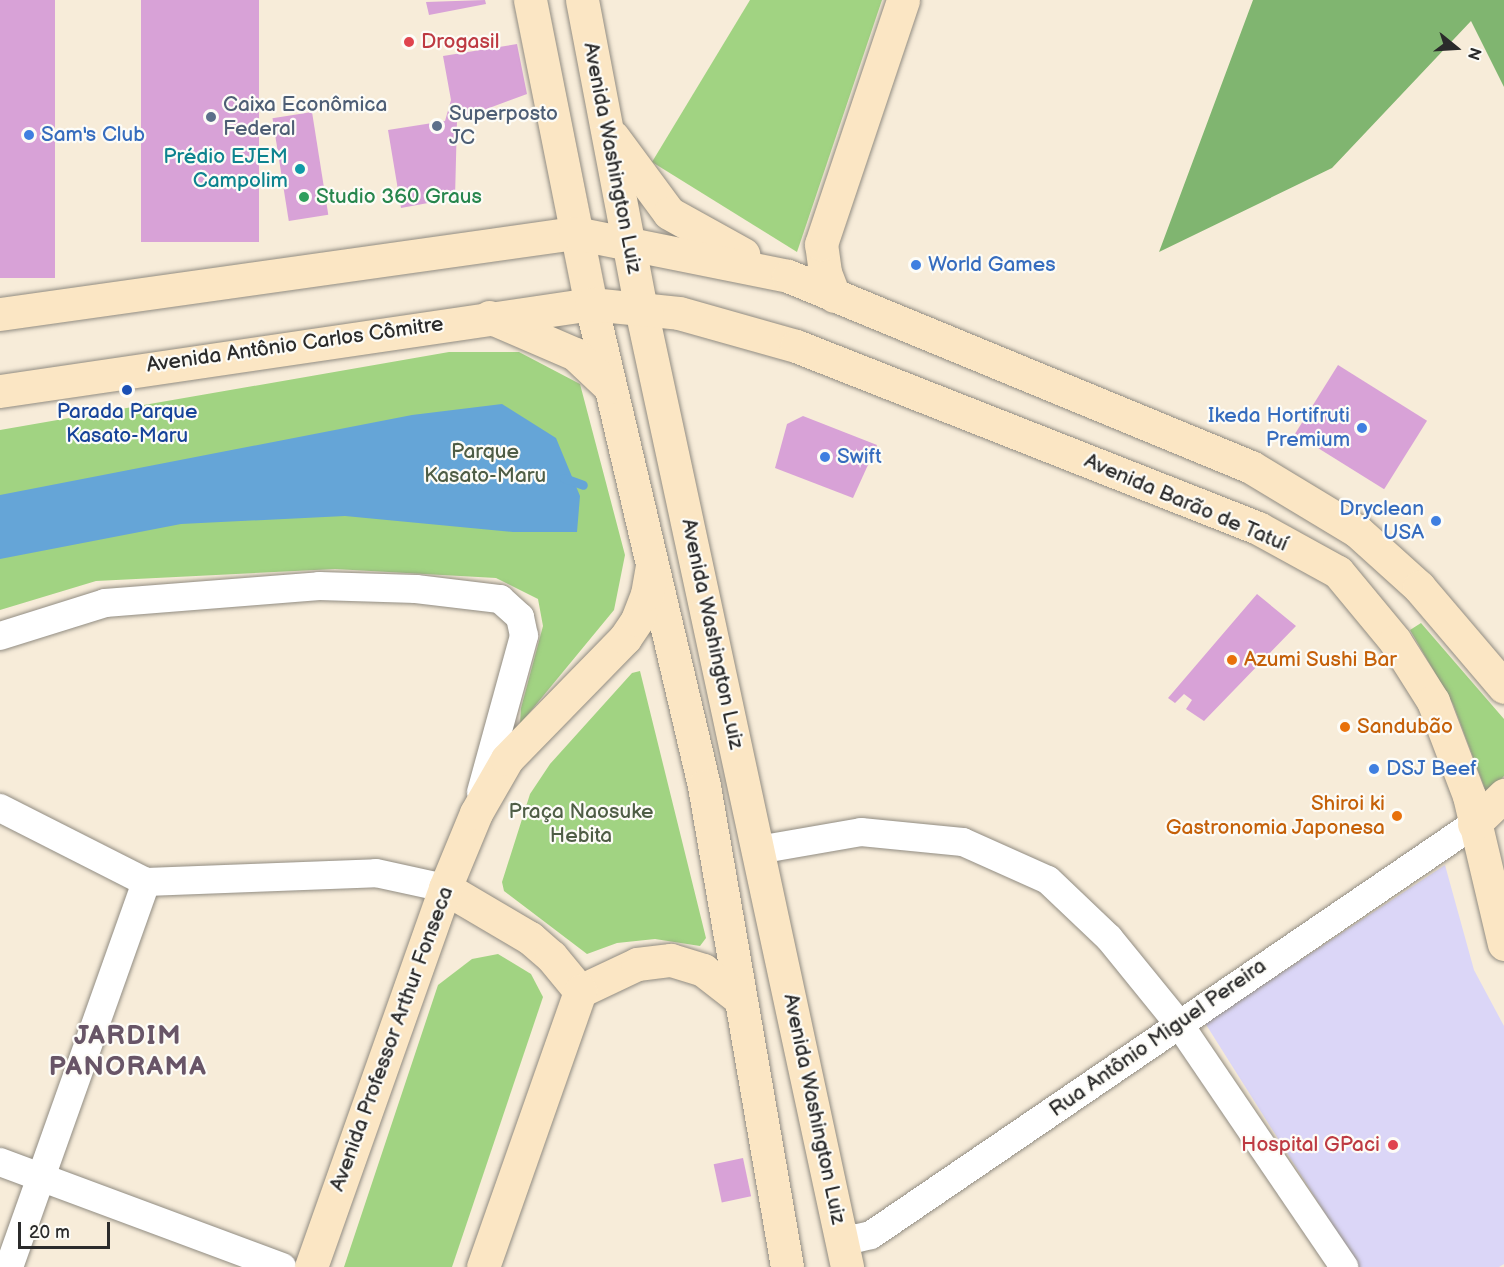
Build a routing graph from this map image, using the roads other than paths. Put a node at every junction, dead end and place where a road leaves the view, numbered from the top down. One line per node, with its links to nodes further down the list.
1 (530, 0): 5 (main road, Avenida Washington Luiz)
2 (582, 0): 4 (main road, Avenida Washington Luiz)
3 (903, 0): 8 (main road)
4 (609, 130): 6 (main road, Avenida Washington Luiz); 7 (main road)
5 (575, 233): 6 (main road); 9 (main road, Avenida Washington Luiz); 11 (main road)
6 (628, 242): 7 (main road); 10 (main road, Avenida Washington Luiz)
7 (788, 276): 8 (main road)
8 (834, 296): 17 (main road)
9 (591, 304): 10 (main road, Avenida Barão de Tatuí); 12 (main road, Avenida Antônio Carlos Cômitre); 13 (main road, Avenida Washington Luiz)
10 (641, 309): 21 (main road, Avenida Barão de Tatuí); 22 (main road, Avenida Washington Luiz)
11 (0, 314)
12 (488, 317): 13 (main road); 14 (main road, Avenida Antônio Carlos Cômitre)
13 (610, 387): 15 (main road, Avenida Washington Luiz)
14 (0, 391)
15 (653, 558): 20 (main road, Avenida Professor Arthur Fonseca); 27 (main road, Avenida Washington Luiz)
16 (0, 636): 20 (street, Avenida Professor Arthur Fonseca)
17 (1504, 687)
18 (1504, 795): 21 (main road)
19 (0, 808): 23 (street)
20 (476, 813): 24 (main road, Avenida Professor Arthur Fonseca)
21 (1474, 824): 25 (main road, Avenida Barão de Tatuí); 28 (street, Rua Antônio Miguel Pereira)
22 (758, 850): 28 (street); 31 (main road, Avenida Washington Luiz)
23 (146, 882): 24 (street); 30 (street)
24 (445, 888): 26 (main road); 34 (main road, Avenida Professor Arthur Fonseca)
25 (1504, 944)
26 (580, 991): 27 (main road); 35 (main road)
27 (739, 998): 36 (main road, Avenida Washington Luiz)
28 (1179, 1024): 31 (street, Rua Antônio Miguel Pereira); 38 (street)
29 (0, 1162): 30 (street)
30 (41, 1176): 32 (street); 33 (street)
31 (840, 1232): 37 (main road, Avenida Washington Luiz)
32 (9, 1267)
33 (282, 1267)
34 (311, 1267)
35 (483, 1267)
36 (787, 1267)
37 (847, 1267)
38 (1344, 1267)

